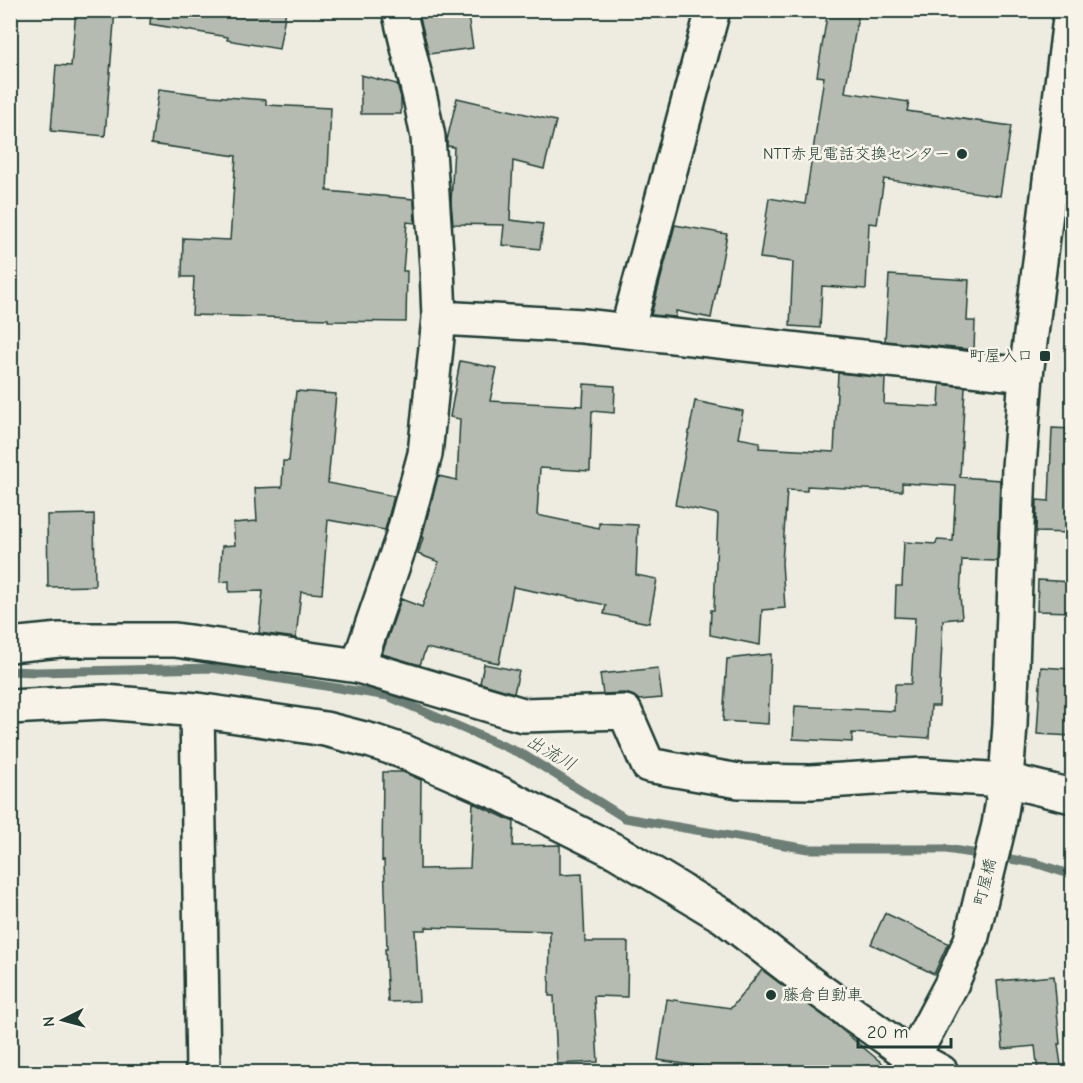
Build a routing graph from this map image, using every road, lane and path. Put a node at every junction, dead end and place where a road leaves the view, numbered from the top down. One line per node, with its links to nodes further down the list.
1 (399, 10): 4 (street)
2 (713, 10): 5 (street)
3 (1071, 10): 6 (street, 町屋橋)
4 (439, 318): 5 (street); 8 (street)
5 (627, 331): 6 (street)
6 (1026, 375): 11 (street, 町屋橋)
7 (10, 645): 8 (street)
8 (358, 666): 11 (street)
9 (10, 707): 10 (street)
10 (197, 710): 13 (street); 14 (street)
11 (1006, 780): 12 (street); 13 (street, 町屋橋)
12 (1072, 796)
13 (909, 1065): 15 (street)
14 (203, 1072)
15 (941, 1072)

